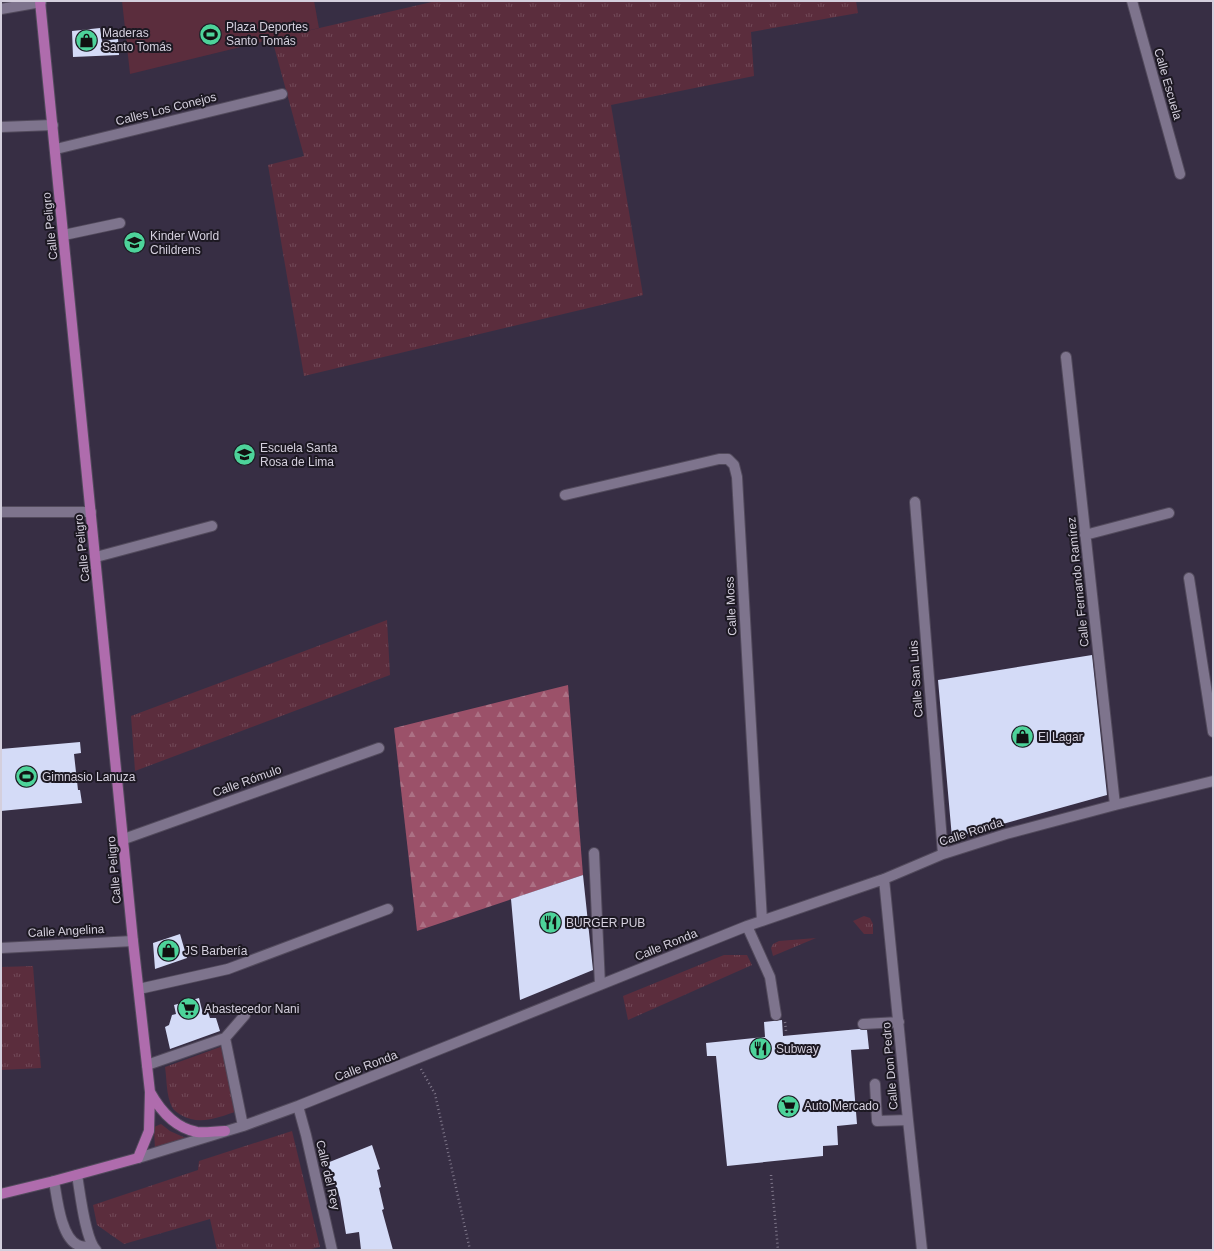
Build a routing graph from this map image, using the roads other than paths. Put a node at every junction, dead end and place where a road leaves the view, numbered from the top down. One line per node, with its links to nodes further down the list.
1 (1132, 1): 8 (street, Calle Escuela)
2 (40, 2): 3 (street); 5 (main road, Calle Peligro)
3 (1, 9)
4 (282, 94): 7 (street, Calles Los Conejos)
5 (53, 125): 6 (street); 7 (main road, Calle Peligro)
6 (1, 127)
7 (56, 149): 10 (main road, Calle Peligro)
8 (1180, 174)
9 (120, 223): 10 (street)
10 (64, 235): 15 (main road, Calle Peligro)
11 (1066, 357): 18 (street, Calle Fernando Ramírez)
12 (565, 494): 30 (street, Calle Moss)
13 (915, 502): 27 (street, Calle San Luis)
14 (1, 512): 15 (street)
15 (91, 512): 19 (main road, Calle Peligro)
16 (1169, 513): 18 (street)
17 (212, 526): 19 (street)
18 (1085, 535): 24 (street, Calle Fernando Ramírez)
19 (96, 557): 25 (main road, Calle Peligro)
20 (1189, 578): 21 (street)
21 (1213, 732)
22 (379, 748): 25 (street, Calle Rómulo)
23 (1213, 781): 24 (street, Calle Ronda)
24 (1115, 805): 27 (street, Calle Ronda)
25 (124, 839): 32 (main road, Calle Peligro)
26 (594, 854): 34 (street)
27 (943, 854): 28 (street, Calle Ronda)
28 (884, 879): 30 (street, Calle Ronda); 38 (street, Calle Don Pedro)
29 (388, 909): 35 (street)
30 (762, 921): 31 (street, Calle Ronda)
31 (747, 926): 34 (street, Calle Ronda); 37 (street)
32 (133, 941): 33 (street, Calle Angelina); 35 (main road, Calle Peligro)
33 (1, 948)
34 (600, 985): 44 (street, Calle Ronda)
35 (139, 990): 41 (main road, Calle Peligro)
36 (245, 1015): 40 (street)
37 (776, 1015)
38 (899, 1022): 39 (street); 45 (street, Calle Don Pedro)
39 (863, 1024)
40 (225, 1038): 41 (street); 46 (street)
41 (147, 1066): 43 (main road, Calle Peligro)
42 (875, 1084): 45 (street)
43 (150, 1092): 47 (main road, Calle Peligro); 48 (main road, Calle Peligro)
44 (298, 1106): 46 (street, Calle Ronda); 53 (street, Calle del Rey)
45 (908, 1120): 54 (street, Calle Don Pedro)
46 (243, 1126): 47 (street, Calle Ronda)
47 (225, 1131): 48 (street, Calle Ronda)
48 (138, 1158): 49 (main road)
49 (77, 1175): 50 (main road); 52 (street)
50 (54, 1182): 51 (main road); 52 (street)
51 (1, 1194)
52 (95, 1249)
53 (332, 1250)
54 (922, 1250)

